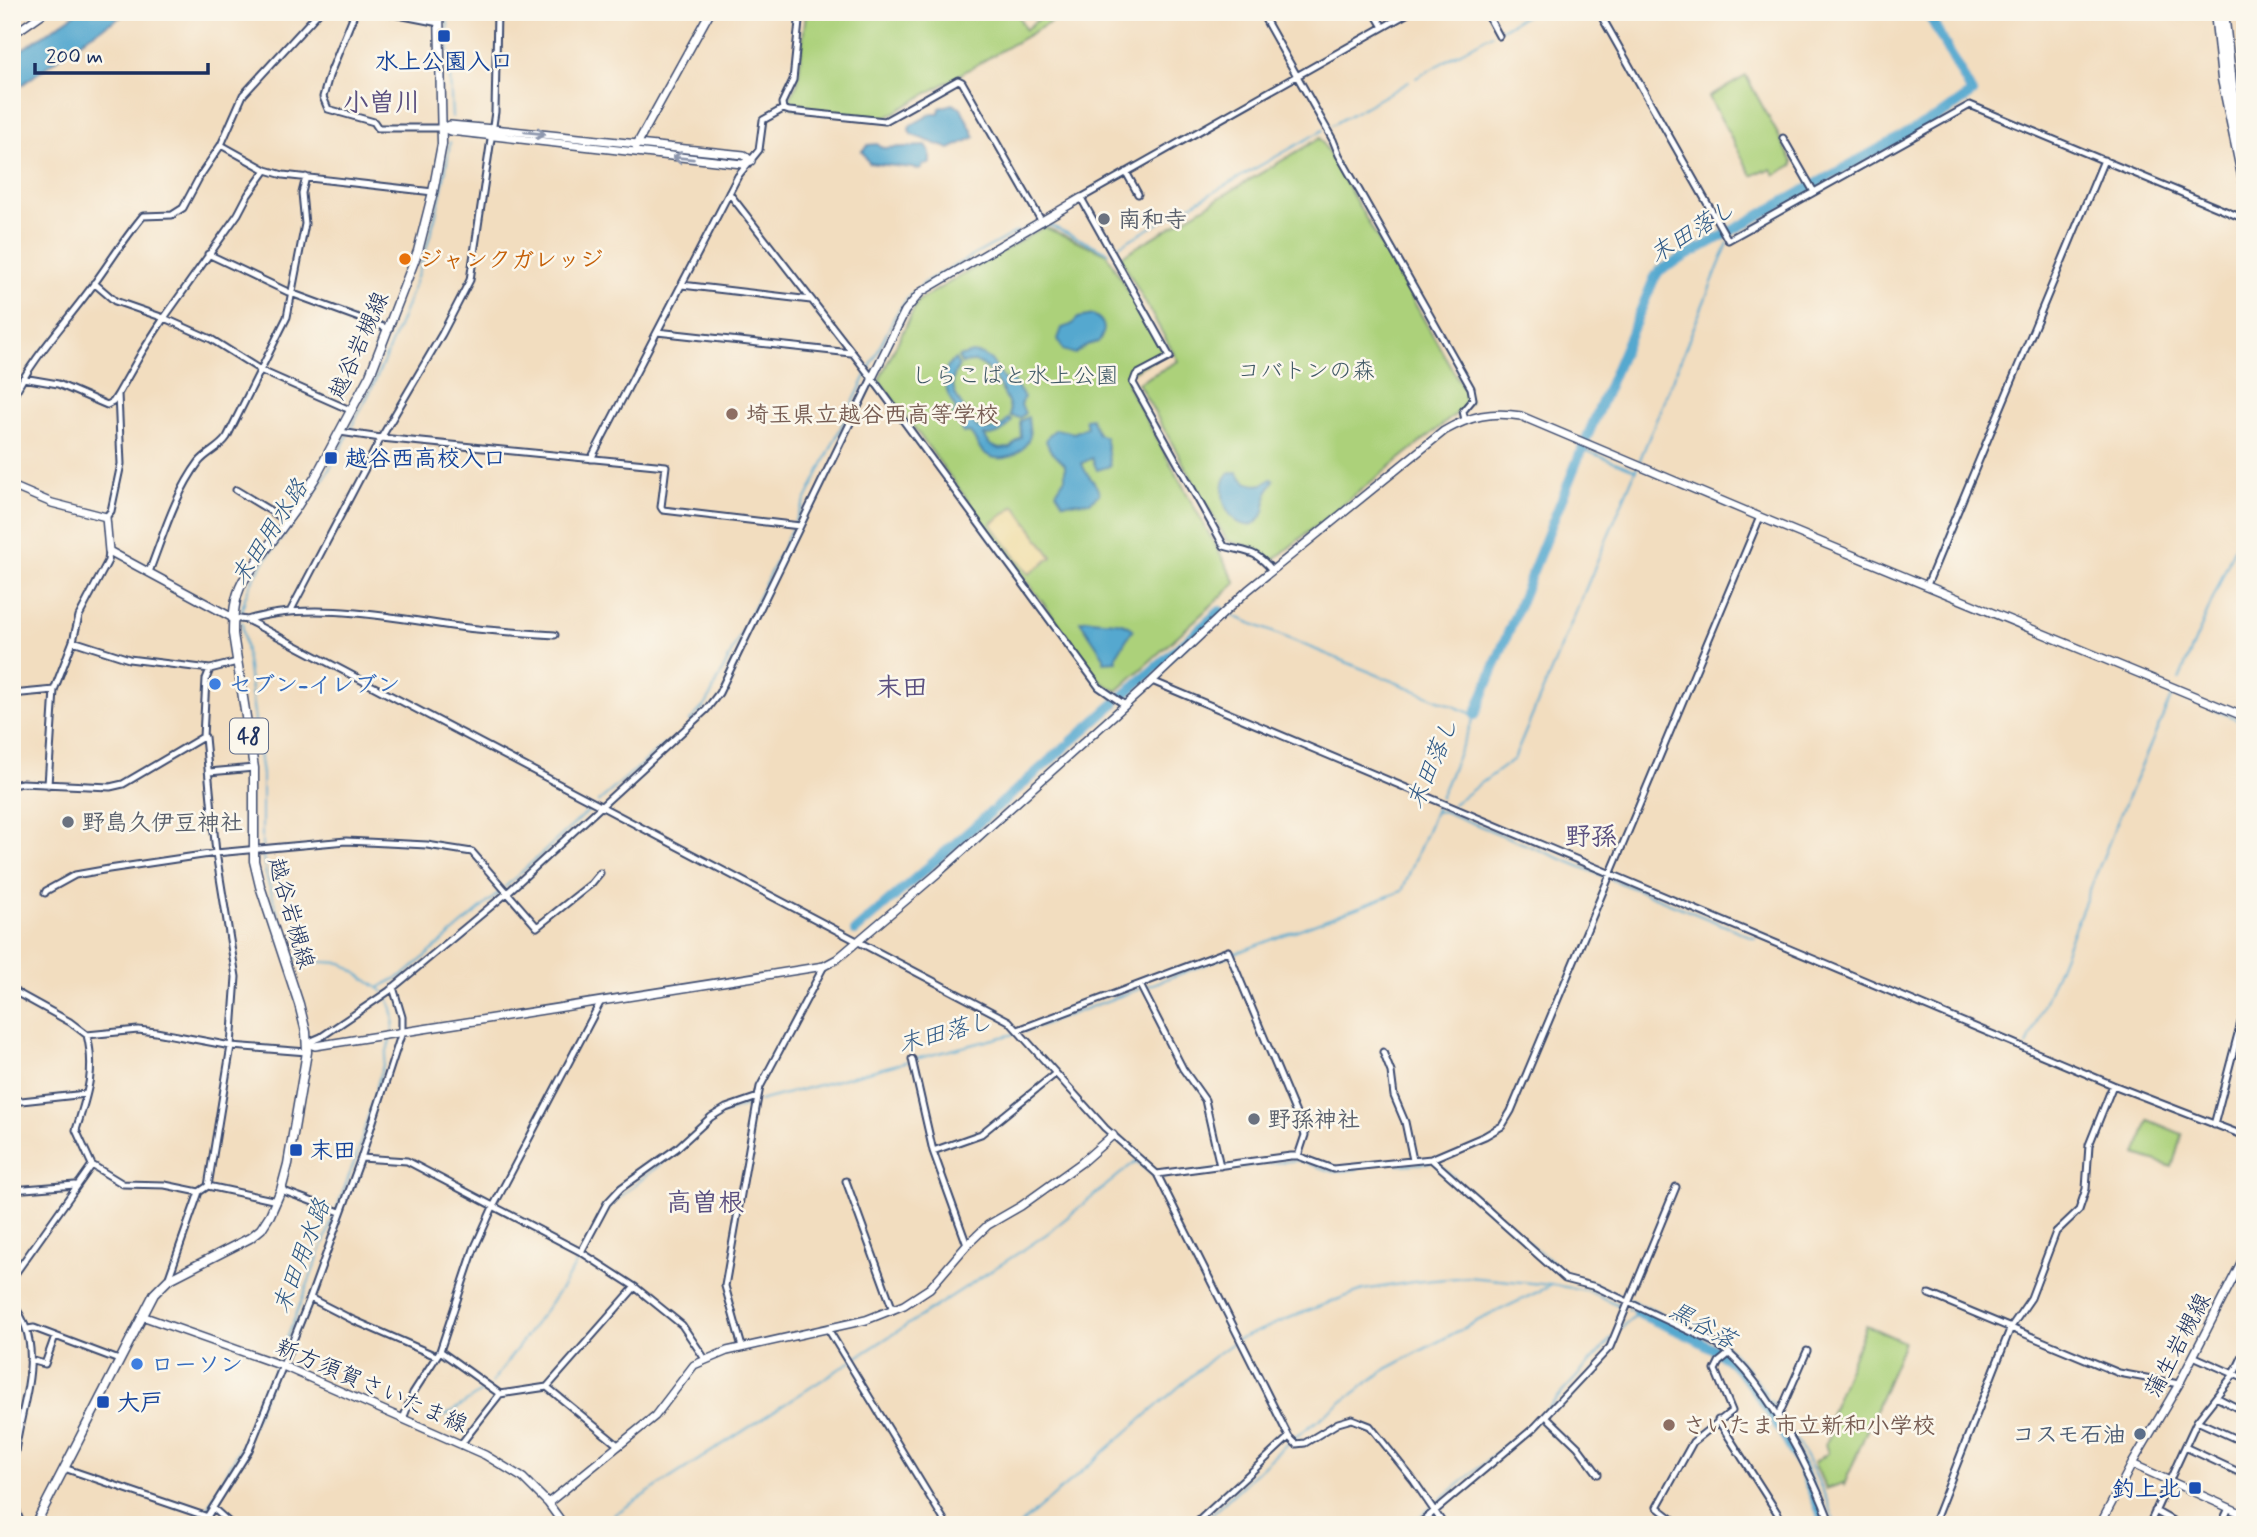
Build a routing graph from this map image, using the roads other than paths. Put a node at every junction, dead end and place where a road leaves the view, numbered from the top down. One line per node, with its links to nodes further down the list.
1 (45, 12): 18 (street)
2 (319, 12): 28 (street)
3 (355, 12): 24 (street)
4 (383, 12): 16 (street)
5 (439, 12): 16 (main road, 越谷岩槻線 / 48)
6 (497, 12): 25 (street)
7 (709, 12): 27 (street)
8 (800, 12): 23 (street)
9 (1261, 12): 21 (street)
10 (1374, 12): 17 (street)
11 (1409, 12): 17 (street)
12 (1486, 12): 19 (street)
13 (1599, 12): 38 (street)
14 (2216, 12): 36 (highway)
15 (2224, 12): 30 (highway)
16 (439, 23): 24 (main road, 越谷岩槻線 / 48)
17 (1383, 27): 21 (street)
18 (12, 35)
19 (1499, 36)
20 (2241, 71): 22 (street)
21 (1297, 76): 34 (street); 59 (street)
22 (2245, 91)
23 (783, 109): 32 (street); 43 (street)
24 (443, 128): 25 (street); 37 (main road, 越谷岩槻線 / 48)
25 (492, 133): 27 (street, one-way to 27); 29 (street); 61 (street)
26 (1783, 138): 38 (street)
27 (637, 144): 29 (street); 32 (street)
28 (221, 145): 33 (street); 45 (street)
29 (632, 152): 32 (street, one-way to 29)
30 (2245, 155)
31 (2104, 160): 38 (street); 42 (street); 72 (street)
32 (751, 161): 39 (street)
33 (266, 170): 35 (street); 44 (street)
34 (1126, 172): 40 (street); 41 (street)
35 (306, 177): 37 (street); 47 (street)
36 (2245, 185)
37 (433, 192): 50 (main road, 越谷岩槻線 / 48)
38 (1814, 192)
39 (729, 193): 46 (street); 48 (street)
40 (1138, 194)
41 (1081, 198): 43 (street); 70 (street)
42 (2240, 217)
43 (1042, 222): 55 (street)
44 (208, 254): 47 (street); 49 (street)
45 (94, 283): 49 (street); 54 (street)
46 (682, 285): 48 (street); 51 (street)
47 (290, 293): 50 (street); 53 (street)
48 (811, 300): 52 (street)
49 (164, 318): 53 (street); 56 (street)
50 (389, 329): 58 (main road, 越谷岩槻線 / 48)
51 (657, 332): 52 (street); 62 (street)
52 (851, 353): 55 (street)
53 (262, 371): 58 (street); 71 (street)
54 (23, 378): 56 (street); 57 (street)
55 (872, 378): 68 (street); 82 (street)
56 (118, 394): 65 (street)
57 (12, 400)
58 (350, 410): 60 (main road, 越谷岩槻線 / 48)
59 (1465, 420): 66 (street); 70 (street)
60 (346, 433): 61 (street); 67 (main road, 越谷岩槻線 / 48)
61 (381, 438): 62 (street); 73 (street)
62 (592, 459): 68 (street)
63 (12, 486): 65 (street)
64 (236, 490): 67 (street)
65 (106, 517): 69 (street)
66 (1760, 517): 72 (street); 93 (street)
67 (287, 521): 74 (main road, 越谷岩槻線 / 48)
68 (800, 526): 89 (street)
69 (109, 551): 71 (street); 76 (street)
70 (1272, 570): 79 (street)
71 (149, 572): 74 (street)
72 (1927, 586): 83 (street)
73 (291, 610): 74 (street); 75 (street)
74 (241, 619): 77 (main road, 越谷岩槻線 / 48); 89 (street)
75 (555, 635)
76 (73, 640): 78 (street); 80 (street)
77 (237, 662): 78 (street); 85 (main road, 越谷岩槻線 / 48)
78 (210, 669): 84 (street)
79 (1152, 681): 82 (street); 93 (street)
80 (54, 690): 81 (street); 88 (street)
81 (12, 694)
82 (1125, 705): 96 (street)
83 (2245, 717)
84 (203, 737): 86 (street); 88 (street)
85 (254, 768): 86 (street); 90 (main road, 越谷岩槻線 / 48)
86 (209, 772): 91 (street)
87 (12, 785): 88 (street)
88 (48, 785)
89 (601, 806): 94 (street); 96 (street)
90 (259, 849): 91 (street); 94 (street); 107 (main road, 越谷岩槻線 / 48)
91 (216, 853): 95 (street); 106 (street)
92 (600, 873): 94 (street)
93 (1611, 874): 111 (street); 121 (street)
94 (505, 890): 99 (street)
95 (45, 893)
96 (858, 942): 97 (street); 103 (street)
97 (824, 966): 101 (street); 113 (street)
98 (1140, 985): 103 (street); 119 (street); 124 (street)
99 (393, 987): 104 (street); 107 (street)
100 (12, 990): 105 (street)
101 (601, 1001): 104 (street); 134 (street)
102 (2245, 1007): 115 (street)
103 (1018, 1030): 110 (street)
104 (402, 1032): 107 (street); 120 (street)
105 (87, 1035): 106 (street); 112 (street)
106 (231, 1046): 107 (street); 128 (street)
107 (307, 1047): 131 (main road, 越谷岩槻線 / 48)
108 (1383, 1052): 122 (street)
109 (912, 1059): 118 (street)
110 (1055, 1074): 116 (street); 118 (street)
111 (2113, 1085): 115 (street); 148 (street)
112 (86, 1094): 114 (street); 123 (street)
113 (758, 1097): 137 (street); 152 (street)
114 (12, 1102)
115 (2214, 1125): 117 (street)
116 (1113, 1135): 125 (street); 136 (street)
117 (2245, 1136)
118 (933, 1151): 136 (street)
119 (1298, 1156): 122 (street); 124 (street)
120 (361, 1158): 134 (street); 135 (street)
121 (1431, 1159): 122 (street); 145 (street)
122 (1413, 1160)
123 (92, 1166): 127 (street); 132 (street)
124 (1220, 1167): 125 (street)
125 (1157, 1174): 174 (street)
126 (846, 1181): 146 (street)
127 (76, 1185): 130 (street); 139 (street)
128 (208, 1186): 132 (street); 133 (street)
129 (1676, 1187): 145 (street)
130 (12, 1190)
131 (281, 1190): 133 (main road, 越谷岩槻線 / 48); 135 (street)
132 (199, 1192): 140 (street)
133 (277, 1201): 140 (main road, 越谷岩槻線 / 48)
134 (493, 1207): 137 (street); 156 (street)
135 (340, 1212): 143 (street)
136 (967, 1245): 146 (street)
137 (581, 1252): 141 (street)
138 (2245, 1255): 157 (street, 蒲生岩槻線)
139 (12, 1278)
140 (168, 1280): 147 (main road, 越谷岩槻線 / 48)
141 (635, 1287): 158 (street); 165 (street)
142 (1929, 1294): 148 (street)
143 (310, 1298): 156 (street); 161 (street)
144 (12, 1303): 149 (street)
145 (1629, 1303): 155 (street); 169 (street)
146 (893, 1310): 150 (street)
147 (142, 1316): 160 (main road, 越谷岩槻線 / 48); 161 (street, 新方須賀さいたま線)
148 (2011, 1327): 164 (street); 203 (street)
149 (28, 1329): 151 (street); 159 (street)
150 (828, 1329): 152 (street); 196 (street)
151 (55, 1336): 159 (street); 160 (street)
152 (742, 1347): 158 (street)
153 (1807, 1351): 170 (street)
154 (2245, 1351): 162 (street)
155 (1730, 1353): 170 (street); 172 (street)
156 (438, 1354): 166 (street); 171 (street)
157 (2193, 1356): 162 (street); 164 (street, 蒲生岩槻線)
158 (705, 1359): 177 (street)
159 (30, 1360): 191 (street)
160 (119, 1360): 180 (main road, 越谷岩槻線 / 48)
161 (282, 1366): 171 (street, 新方須賀さいたま線); 185 (street)
162 (2234, 1374): 163 (street); 167 (street)
163 (2245, 1379)
164 (2179, 1384): 179 (street, 蒲生岩槻線)
165 (548, 1387): 166 (street); 177 (street)
166 (500, 1394): 176 (street)
167 (2216, 1397): 168 (street); 173 (street)
168 (2245, 1412)
169 (1546, 1416): 181 (street); 187 (street)
170 (1778, 1417): 202 (street)
171 (403, 1419): 176 (street, 新方須賀さいたま線)
172 (1718, 1420): 200 (street); 201 (street)
173 (2197, 1421): 175 (street); 178 (street)
174 (1289, 1437): 187 (street); 197 (street)
175 (2245, 1443)
176 (461, 1444): 184 (street, 新方須賀さいたま線)
177 (619, 1446): 184 (street)
178 (2185, 1447): 182 (street); 183 (street)
179 (2132, 1464): 183 (street); 204 (street, 蒲生岩槻線)
180 (64, 1468): 190 (street); 192 (main road, 越谷岩槻線 / 48)
181 (1598, 1474)
182 (2245, 1475)
183 (2169, 1481): 186 (street); 188 (street)
184 (548, 1503): 195 (street, 新方須賀さいたま線)
185 (213, 1508): 190 (street); 194 (street)
186 (2229, 1508): 189 (street); 207 (street)
187 (1435, 1511): 198 (street); 199 (street)
188 (2155, 1511): 205 (street); 206 (street)
189 (2245, 1515)
190 (208, 1517): 193 (street)
191 (23, 1525)
192 (35, 1525)
193 (202, 1525)
194 (232, 1525)
195 (564, 1525)
196 (947, 1525)
197 (1194, 1525)
198 (1418, 1525)
199 (1444, 1525)
200 (1680, 1525)
201 (1785, 1525)
202 (1831, 1525)
203 (1933, 1525)
204 (2100, 1525)
205 (2149, 1525)
206 (2180, 1525)
207 (2221, 1525)

